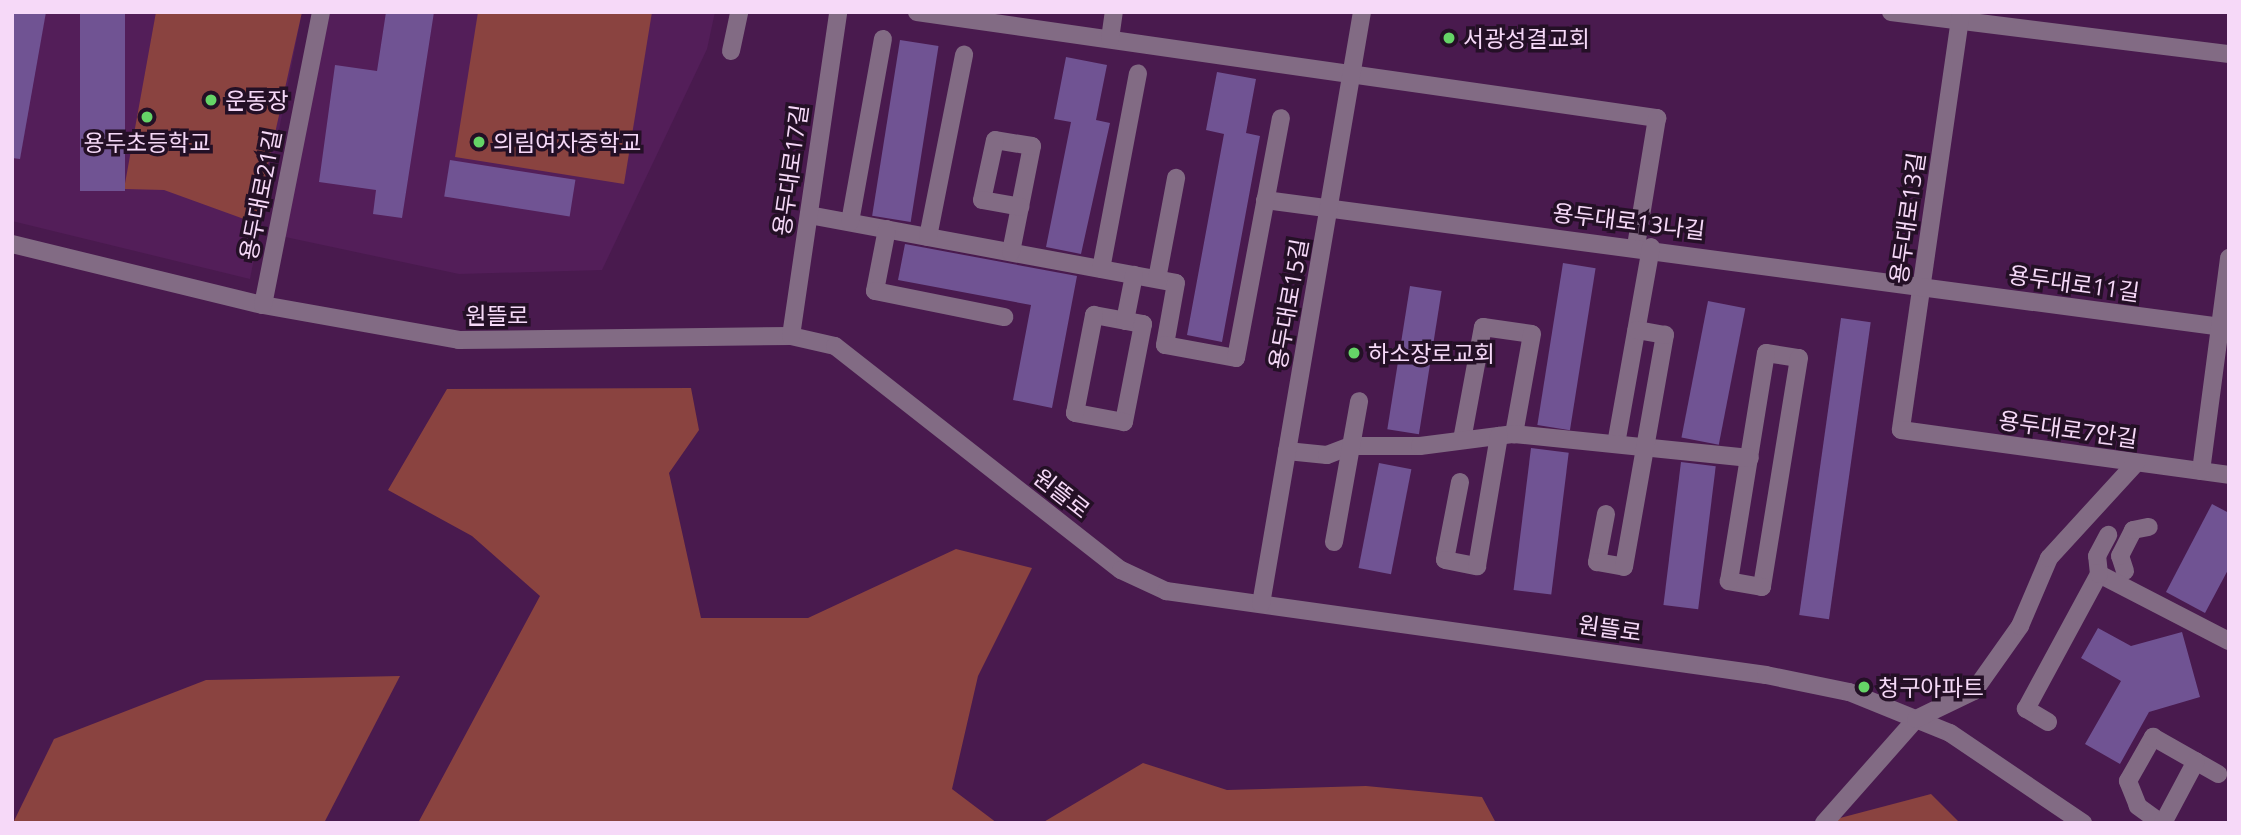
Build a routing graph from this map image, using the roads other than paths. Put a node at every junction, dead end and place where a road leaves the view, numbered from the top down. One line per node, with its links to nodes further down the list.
1 (321, 12): 33 (street, 용두대로21길)
2 (739, 12): 11 (street)
3 (838, 12): 21 (street, 용두대로17길)
4 (917, 12): 10 (street)
5 (1114, 12): 10 (street)
6 (1362, 12): 15 (street, 용두대로15길)
7 (1891, 12): 8 (street)
8 (1960, 17): 12 (street); 32 (street, 용두대로13길)
9 (883, 39): 22 (street)
10 (1110, 40): 15 (street)
11 (732, 51)
12 (2229, 54)
13 (964, 55): 24 (street)
14 (1138, 73): 29 (street)
15 (1352, 74): 20 (street, 용두대로15길); 26 (street)
16 (1281, 118): 18 (street)
17 (1176, 178): 31 (street)
18 (1265, 200): 20 (street, 용두대로13나길); 31 (street)
19 (1020, 207): 27 (street)
20 (1329, 208): 26 (street, 용두대로13나길); 46 (street, 용두대로15길)
21 (808, 215): 22 (street); 38 (street, 용두대로17길)
22 (850, 222): 23 (street)
23 (887, 229): 24 (street); 34 (street)
24 (928, 237): 27 (street)
25 (12, 244): 33 (street, 원뜰로)
26 (1644, 246): 32 (street, 용두대로13나길); 37 (street)
27 (1011, 252): 29 (street)
28 (2229, 258): 36 (street)
29 (1101, 269): 30 (street)
30 (1133, 275): 31 (street); 35 (street)
31 (1157, 279)
32 (1922, 287): 36 (street, 용두대로11길); 40 (street, 용두대로13길)
33 (263, 305): 38 (street, 원뜰로)
34 (1004, 317)
35 (1125, 321): 35 (street)
36 (2225, 327): 49 (street)
37 (1636, 330): 43 (street); 45 (street)
38 (791, 336): 56 (street, 원뜰로)
39 (1359, 401): 44 (street)
40 (1901, 430): 48 (street, 용두대로7안길)
41 (1507, 435): 42 (street); 42 (street); 43 (street); 51 (street)
42 (1462, 440): 44 (street)
43 (1616, 444): 45 (street)
44 (1351, 446): 46 (street); 54 (street)
45 (1645, 447): 47 (street); 52 (street)
46 (1287, 451): 56 (street, 용두대로15길)
47 (1749, 458): 47 (street)
48 (2136, 463): 49 (street, 용두대로7안길); 58 (street)
49 (2201, 471): 50 (street, 용두대로7안길)
50 (2229, 475)
51 (1460, 482)
52 (1606, 513)
53 (2149, 527): 55 (street)
54 (1334, 542)
55 (2099, 574): 57 (street); 59 (street)
56 (1261, 604): 58 (street, 원뜰로)
57 (2229, 641)
58 (1916, 719): 62 (street); 63 (street, 원뜰로)
59 (2048, 722)
60 (2196, 761): 61 (street); 64 (street); 64 (street)
61 (2218, 774)
62 (1824, 823)
63 (2083, 823)
64 (2162, 823)

